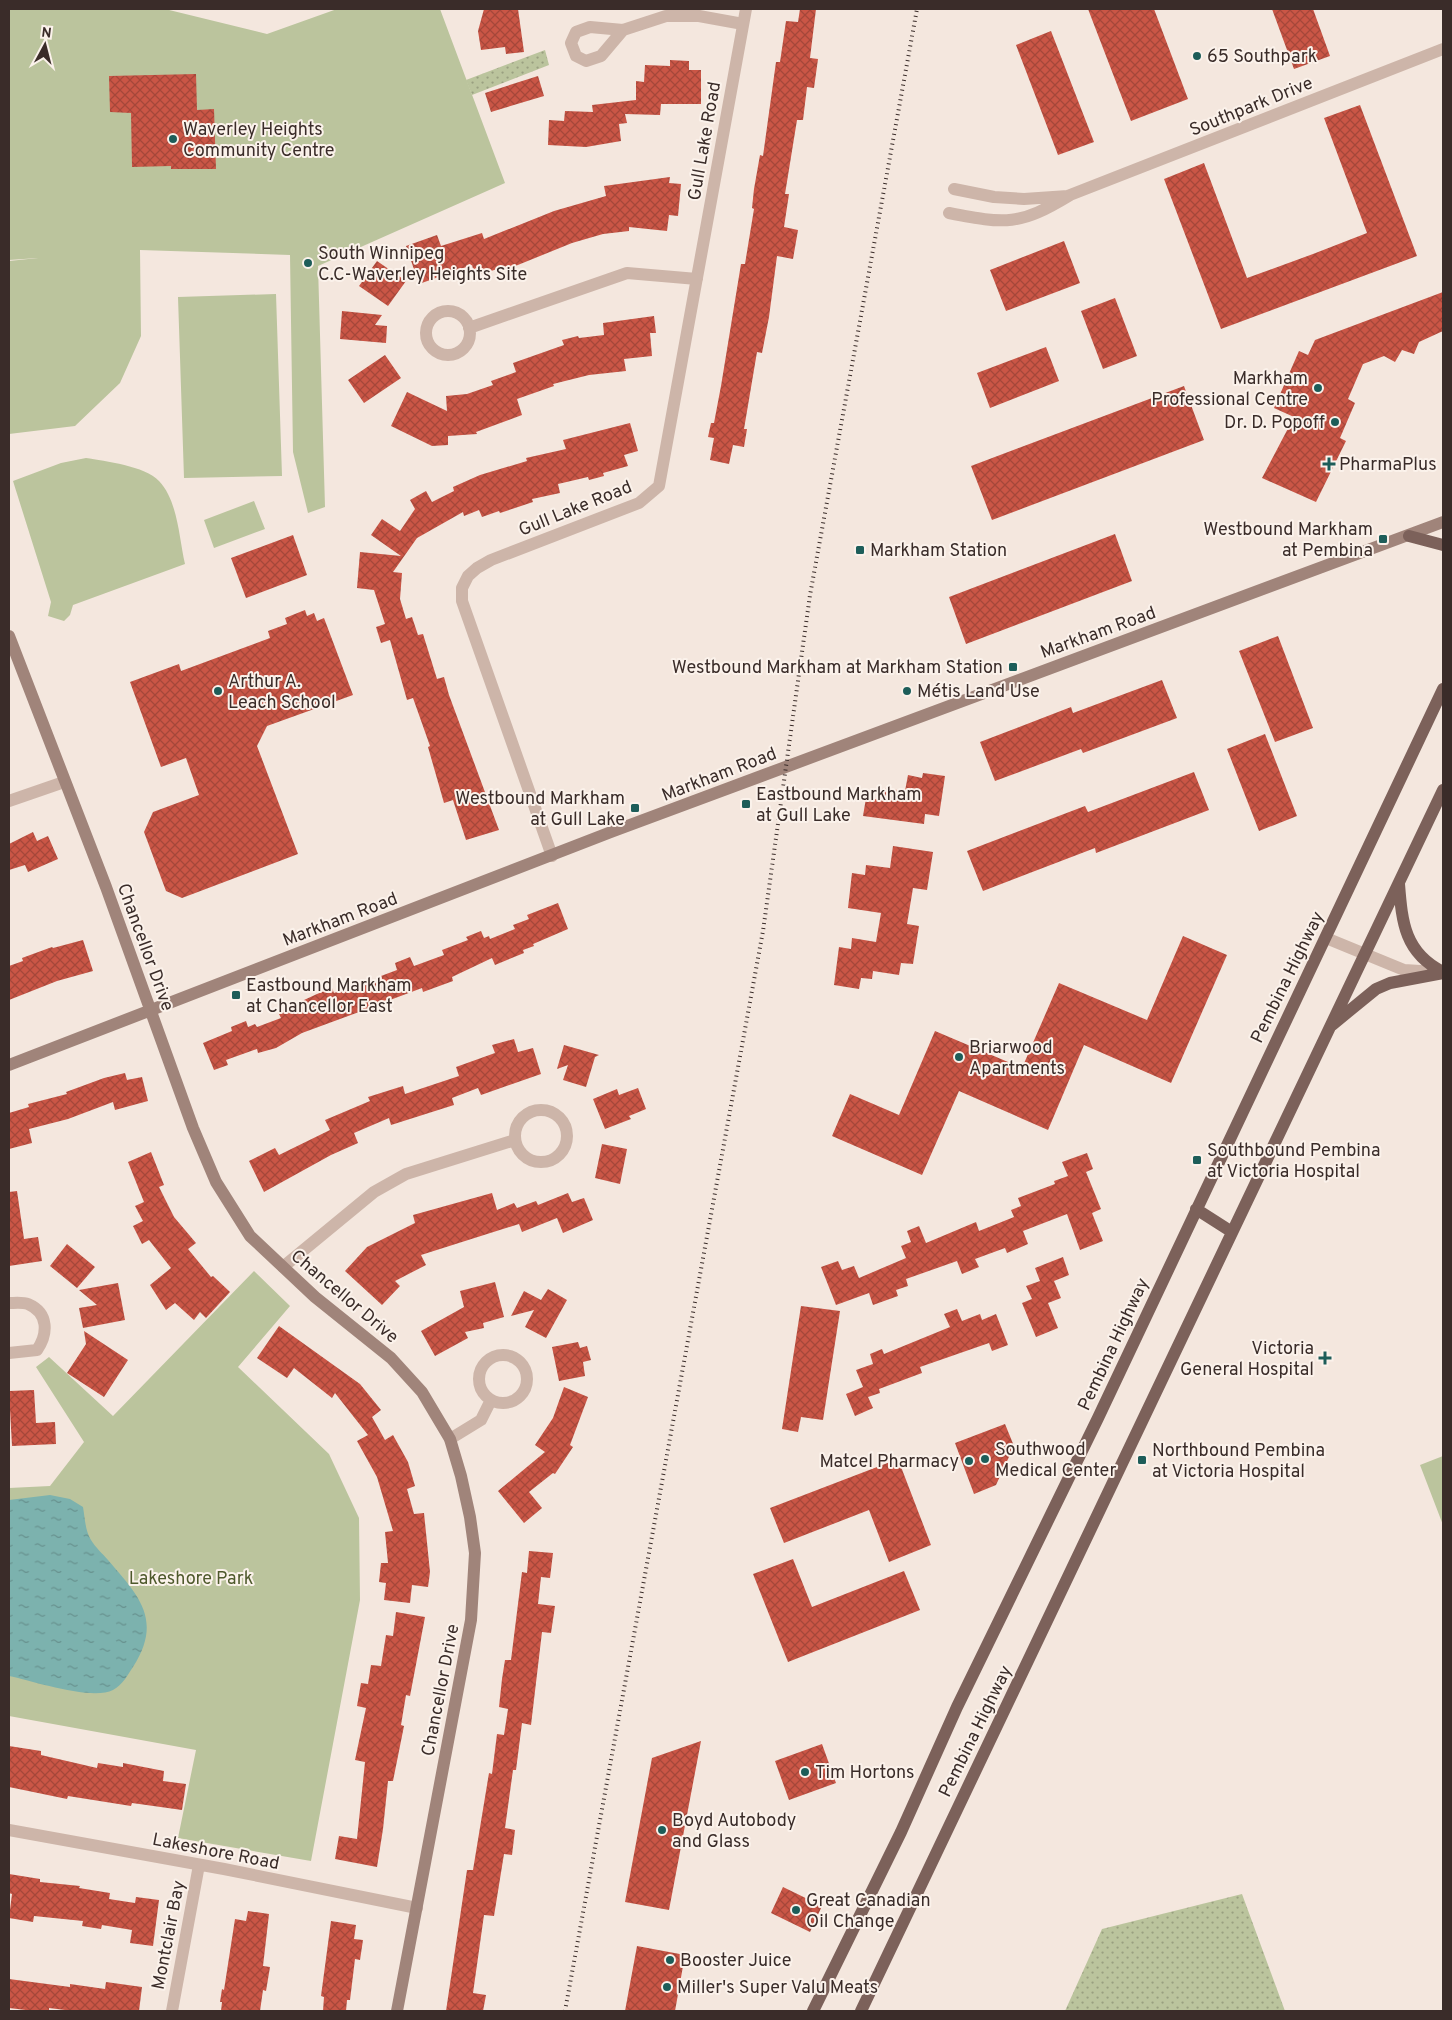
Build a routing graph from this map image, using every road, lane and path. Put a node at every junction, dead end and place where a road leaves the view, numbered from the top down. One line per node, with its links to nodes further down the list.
1 (746, 9): 2 (street, Gull Lake Road)
2 (743, 24): 3 (street); 8 (street, Gull Lake Road)
3 (623, 30)
4 (1443, 49): 6 (street, Southpark Drive)
5 (954, 189): 6 (street, Southpark Drive)
6 (1070, 195): 7 (street, Southpark Drive)
7 (950, 213)
8 (697, 279): 9 (street); 18 (street, Gull Lake Road)
9 (469, 328)
10 (1443, 522): 11 (street, Markham Road)
11 (1409, 536): 12 (main road); 18 (street, Markham Road)
12 (1443, 545)
13 (9, 636): 15 (street, Chancellor Drive)
14 (1443, 690): 20 (main road, Pembina Highway)
15 (64, 782): 17 (street); 23 (street, Chancellor Drive)
16 (1443, 790): 19 (main road, Pembina Highway)
17 (9, 801)
18 (552, 856): 23 (street, Markham Road)
19 (1399, 882): 21 (main road, Pembina Highway); 22 (main road)
20 (1326, 938): 21 (street); 27 (main road, Pembina Highway)
21 (1364, 954): 22 (street); 24 (main road, Pembina Highway)
22 (1443, 972): 24 (main road)
23 (150, 1012): 25 (street, Markham Road); 29 (street, Chancellor Drive)
24 (1329, 1028): 28 (main road, Pembina Highway)
25 (9, 1065)
26 (515, 1140): 26 (street); 29 (street)
27 (1196, 1209): 28 (main road); 39 (main road, Pembina Highway)
28 (1232, 1232): 40 (main road, Pembina Highway)
29 (283, 1268): 33 (street, Chancellor Drive)
30 (9, 1303): 31 (street)
31 (9, 1353)
32 (491, 1400): 33 (street)
33 (450, 1439): 36 (street, Chancellor Drive)
34 (9, 1830): 35 (street, Lakeshore Road)
35 (200, 1865): 36 (street, Lakeshore Road); 37 (street, Montclair Bay)
36 (417, 1908): 38 (street, Chancellor Drive)
37 (172, 2011)
38 (397, 2011)
39 (812, 2011)
40 (861, 2011)

